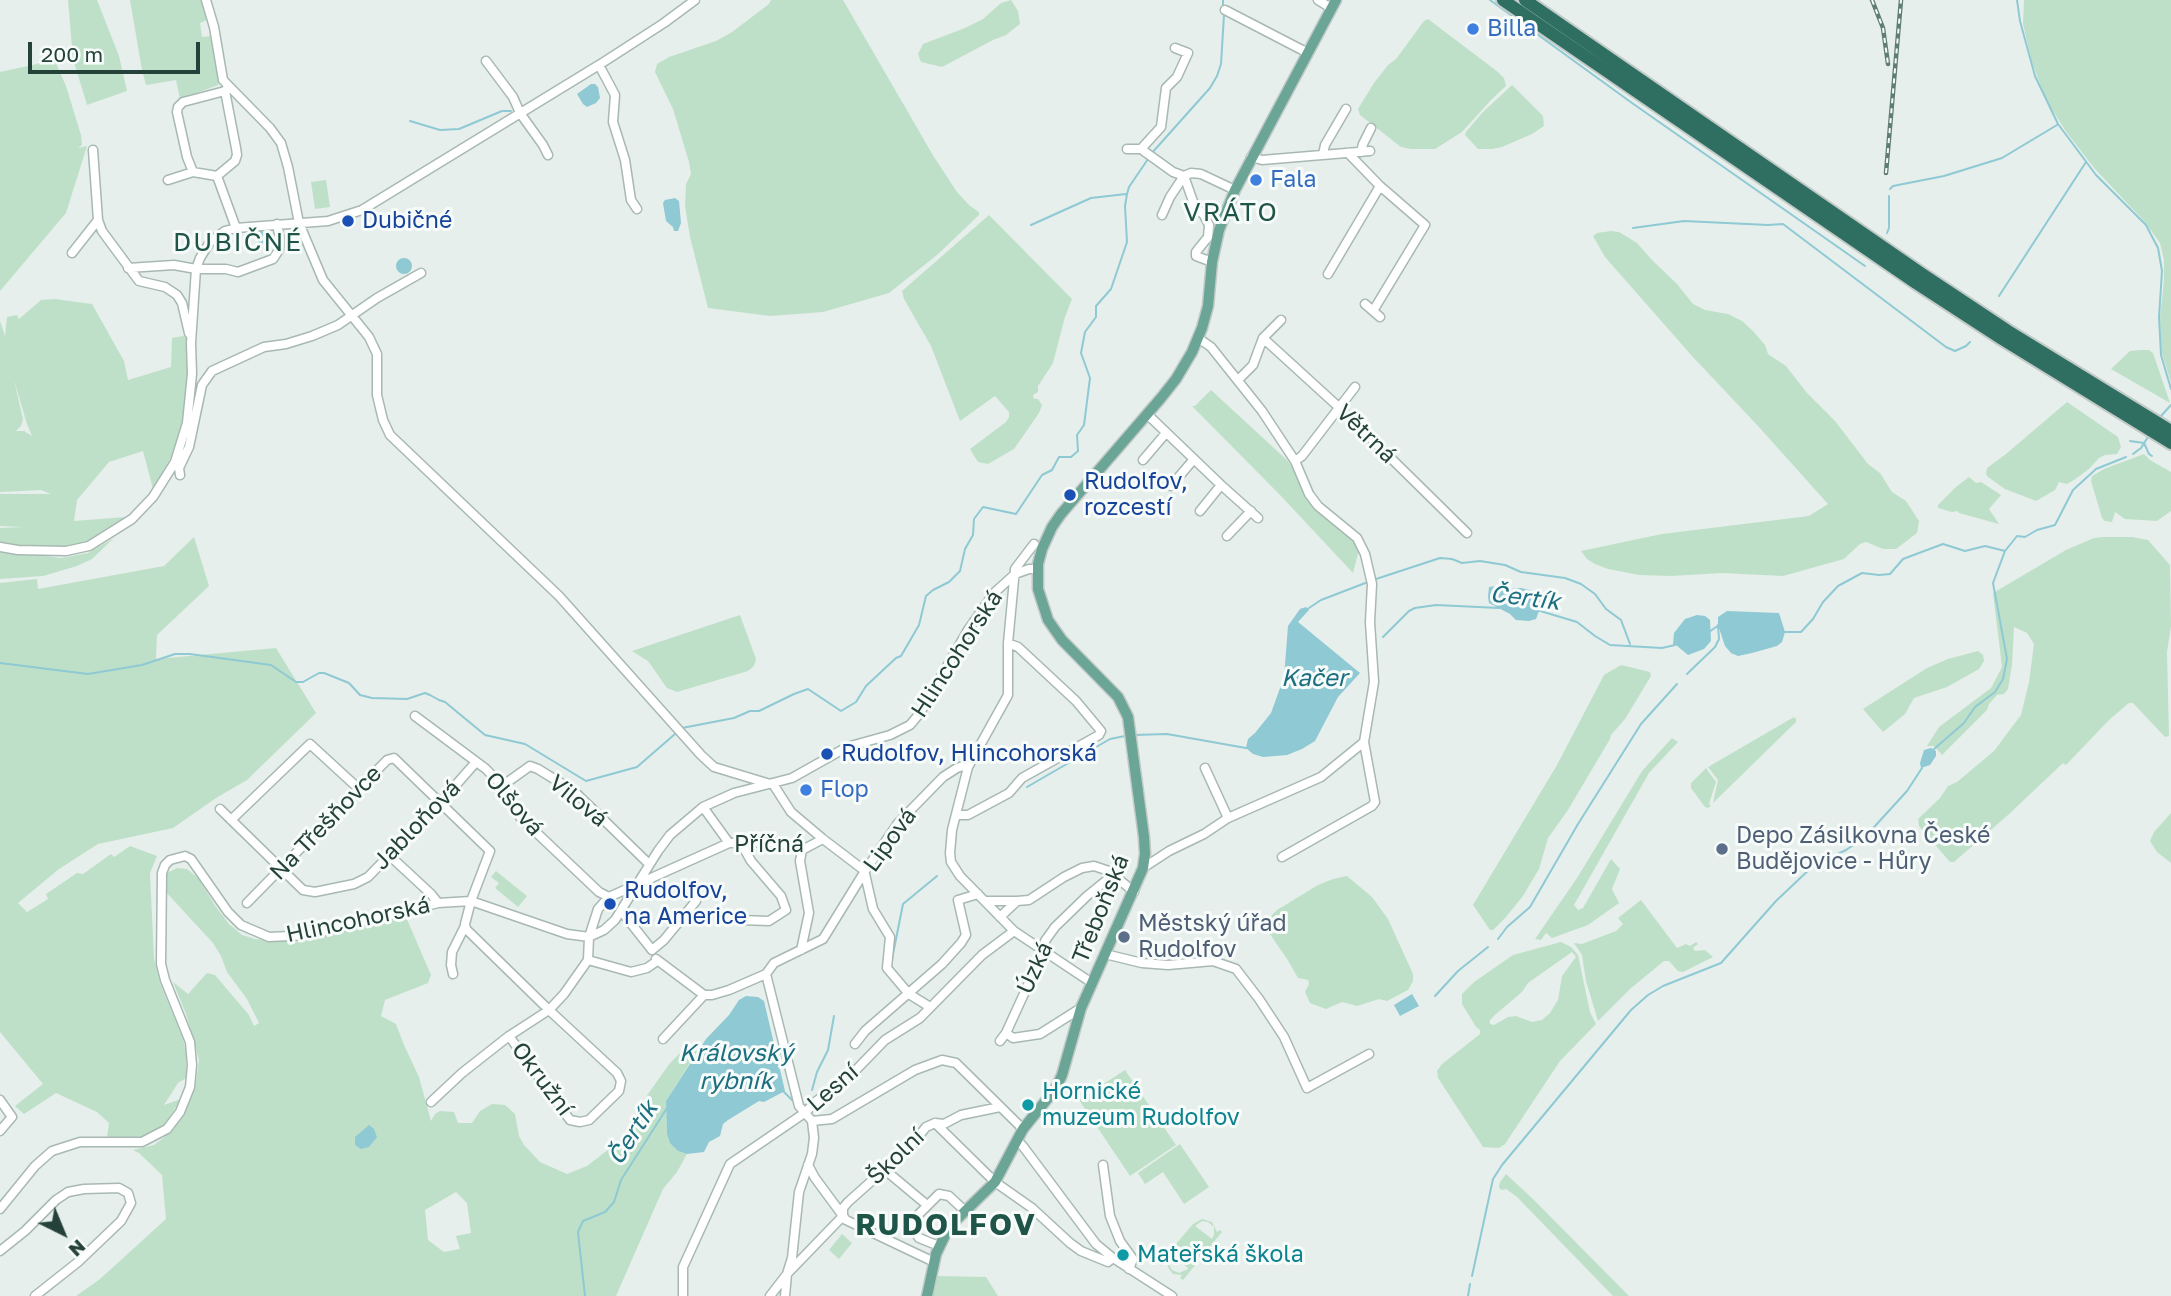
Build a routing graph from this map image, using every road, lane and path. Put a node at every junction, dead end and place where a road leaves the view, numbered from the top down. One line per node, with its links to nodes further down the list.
1 (206, 0): 12 (street)
2 (695, 0): 11 (street)
3 (1318, 0): 6 (street)
4 (1503, 0): 55 (highway)
5 (1525, 0): 55 (highway)
6 (1334, 4): 9 (main road)
7 (1225, 10): 9 (street)
8 (1175, 48): 19 (street)
9 (1308, 53): 22 (main road)
10 (486, 61): 14 (street)
11 (599, 65): 14 (street); 29 (street)
12 (227, 89): 23 (street); 24 (street); 32 (street)
13 (1346, 109): 20 (street)
14 (520, 113): 21 (street); 32 (street)
15 (1371, 128): 18 (street)
16 (1127, 149): 19 (street)
17 (93, 150): 31 (street)
18 (1348, 153): 20 (street); 27 (street)
19 (1147, 154): 25 (street)
20 (1322, 154): 22 (street)
21 (548, 155)
22 (1251, 157): 28 (main road)
23 (193, 172): 24 (street); 26 (street)
24 (218, 176): 34 (street)
25 (1184, 176): 28 (street); 30 (street); 36 (street)
26 (168, 180)
27 (1380, 186): 40 (street); 42 (street)
28 (1235, 190): 36 (main road)
29 (638, 209)
30 (1162, 215)
31 (98, 220): 35 (street); 37 (street)
32 (299, 223): 33 (street); 43 (street)
33 (277, 224): 34 (street); 38 (street)
34 (236, 228): 38 (street)
35 (72, 253)
36 (1212, 262): 46 (main road)
37 (128, 268): 38 (street); 48 (street)
38 (196, 269): 48 (street)
39 (421, 273): 43 (street)
40 (1328, 274)
41 (1365, 304): 42 (street)
42 (1373, 311): 44 (street)
43 (351, 316): 51 (street); 80 (street)
44 (1380, 317)
45 (1281, 320): 47 (street)
46 (1198, 338): 49 (street); 54 (main road)
47 (1263, 338): 49 (street); 53 (street, Větrná)
48 (191, 343): 50 (street)
49 (1238, 380): 61 (street)
50 (190, 384): 51 (street); 71 (street)
51 (202, 385): 62 (street)
52 (1355, 387): 53 (street)
53 (1339, 408): 61 (street); 68 (street, Větrná)
54 (1147, 414): 57 (street); 72 (main road)
55 (2143, 419): 56 (highway)
56 (2163, 430): 58 (highway)
57 (1166, 433): 59 (street); 60 (street)
58 (2171, 443)
59 (1194, 459): 63 (street); 64 (street)
60 (1143, 460)
61 (1295, 461): 76 (street)
62 (180, 475)
63 (1221, 485): 65 (street); 66 (street)
64 (1171, 486)
65 (1200, 511)
66 (1251, 511): 67 (street); 69 (street)
67 (1258, 518)
68 (1467, 533)
69 (1227, 537)
70 (1034, 544): 73 (street, Hlincohorská)
71 (0, 547)
72 (1038, 569): 73 (street, Hlincohorská); 96 (main road, Třeboňská)
73 (1015, 574): 74 (street); 80 (street, Hlincohorská)
74 (1008, 643): 78 (street); 86 (street)
75 (415, 716): 77 (street, Olšová)
76 (1364, 742): 87 (street); 94 (street)
77 (476, 762): 81 (street, Olšová); 83 (street, Jabloňová)
78 (968, 767): 86 (street); 98 (street, Lipová)
79 (1205, 768): 87 (street)
80 (773, 784): 84 (street, Hlincohorská); 89 (street)
81 (502, 786): 95 (street, Vilová); 103 (street, Olšová)
82 (359, 789): 83 (street, Na Třešňovce); 88 (street); 97 (street, Na Třešňovce)
83 (440, 803): 93 (street, Jabloňová); 104 (street, Na Třešňovce)
84 (703, 807): 90 (street); 95 (street, Hlincohorská)
85 (220, 809): 88 (street, Jabloňová)
86 (956, 815): 102 (street)
87 (1228, 818): 96 (street)
88 (232, 820): 97 (street, Jabloňová)
89 (823, 839): 92 (street, Příčná); 98 (street)
90 (729, 843): 91 (street, Příčná); 100 (street, Příčná)
91 (741, 843): 92 (street, Příčná); 112 (street)
92 (802, 850): 117 (street)
93 (389, 855): 97 (street, Jabloňová); 109 (street)
94 (1282, 857)
95 (649, 864): 100 (street, Hlincohorská)
96 (1143, 868): 101 (main road, Třeboňská)
97 (281, 869): 108 (street, Na Třešňovce)
98 (864, 871): 117 (street, Lipová); 125 (street)
99 (1113, 875): 101 (street); 107 (street); 118 (street, Úzká)
100 (639, 885): 103 (street); 110 (street, Hlincohorská)
101 (1134, 892): 119 (main road, Třeboňská)
102 (978, 894): 106 (street); 125 (street)
103 (609, 898): 115 (street)
104 (471, 901): 109 (street, Hlincohorská); 113 (street); 115 (street, Hlincohorská)
105 (695, 901): 116 (street)
106 (985, 901): 107 (street); 111 (street)
107 (1017, 901): 111 (street)
108 (247, 903)
109 (438, 903): 148 (street, Hlincohorská)
110 (622, 912): 115 (street, Hlincohorská); 116 (street)
111 (1000, 917): 114 (street)
112 (736, 918)
113 (465, 926): 122 (street); 129 (street)
114 (1014, 931): 118 (street); 127 (street, Lesní)
115 (589, 937): 120 (street)
116 (652, 950): 121 (street)
117 (801, 950): 123 (street, Lipová)
118 (1044, 950): 124 (street); 128 (street, Úzká)
119 (1105, 954): 124 (main road, Třeboňská); 133 (street)
120 (588, 960): 121 (street); 129 (street)
121 (657, 961): 126 (street)
122 (453, 974)
123 (765, 974): 126 (street, Lipová); 137 (street)
124 (1091, 983): 128 (main road, Třeboňská)
125 (909, 994): 127 (street); 132 (street)
126 (704, 995): 131 (street)
127 (930, 1007): 137 (street, Lesní)
128 (1082, 1008): 140 (main road, Třeboňská)
129 (549, 1010): 130 (street); 130 (street, Okružní)
130 (509, 1036): 135 (street)
131 (663, 1039)
132 (855, 1044)
133 (1369, 1055)
134 (0, 1100): 141 (street)
135 (431, 1102)
136 (1000, 1107): 138 (street); 139 (street, Školní); 140 (street)
137 (806, 1112): 138 (street); 158 (street, Lesní)
138 (812, 1121): 143 (street)
139 (935, 1123): 145 (street, Školní); 146 (street)
140 (1023, 1129): 142 (main road, Třeboňská)
141 (0, 1131)
142 (1017, 1141): 146 (main road, Třeboňská); 153 (street)
143 (808, 1165): 150 (street); 156 (street)
144 (1103, 1165): 155 (street)
145 (885, 1170): 147 (street); 150 (street, Školní)
146 (995, 1182): 149 (main road, Třeboňská); 153 (street)
147 (927, 1205): 149 (street); 151 (street)
148 (0, 1209)
149 (965, 1211): 151 (main road, Třeboňská)
150 (843, 1216): 154 (street); 156 (street, Školní)
151 (939, 1246): 154 (main road, Třeboňská)
152 (0, 1251): 157 (street)
153 (1111, 1260): 155 (street)
154 (934, 1262): 161 (main road, Třeboňská)
155 (1129, 1269): 162 (street)
156 (787, 1274): 159 (street, Školní); 160 (street)
157 (35, 1296)
158 (683, 1296)
159 (770, 1296)
160 (785, 1296)
161 (927, 1296)
162 (1172, 1296)

